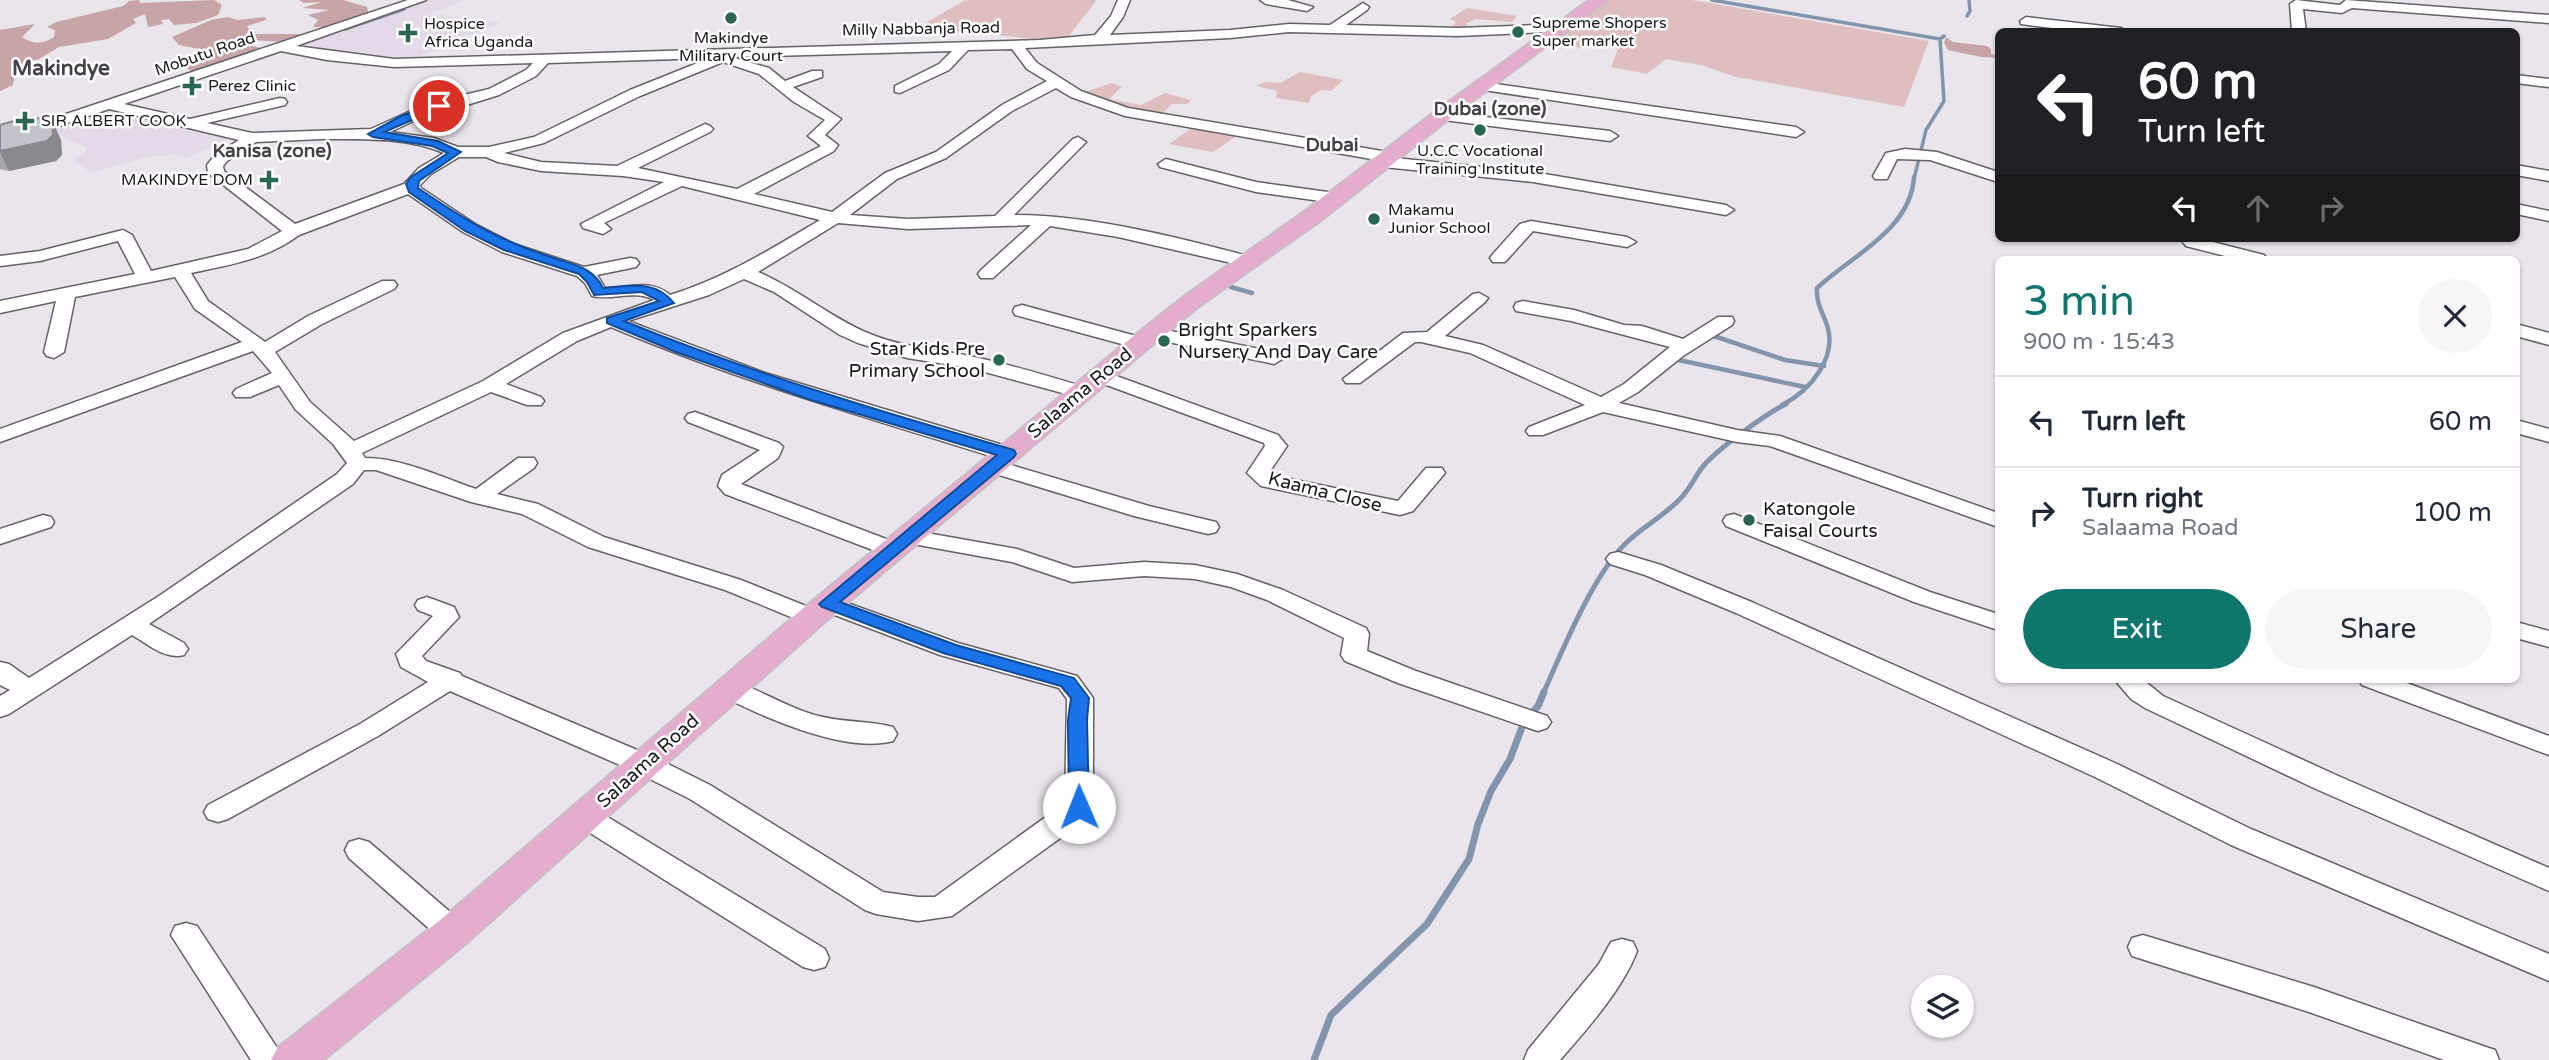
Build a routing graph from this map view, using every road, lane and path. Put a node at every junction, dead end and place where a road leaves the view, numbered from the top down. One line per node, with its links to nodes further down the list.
1 (420, 0): 9 (street, Mobutu Road)
2 (1124, 0): 16 (street)
3 (1266, 0): 7 (street)
4 (1601, 0): 12 (main road, Salaama Road)
5 (2342, 2): 10 (street); 14 (street)
6 (377, 3): 9 (street)
7 (1307, 7)
8 (1363, 7): 15 (street)
9 (397, 8): 19 (street, Mobutu Road)
10 (2549, 19)
11 (2026, 21): 13 (street)
12 (1562, 28): 15 (street, Milly Nabbanja Road); 27 (main road, Salaama Road)
13 (2086, 28)
14 (2299, 28)
15 (1333, 29): 16 (street, Milly Nabbanja Road)
16 (1099, 38): 17 (street, Milly Nabbanja Road)
17 (1018, 44): 18 (street, Milly Nabbanja Road); 24 (street)
18 (965, 46): 20 (street, Milly Nabbanja Road); 28 (street)
19 (281, 47): 21 (street, Milly Nabbanja Road); 30 (street, Mobutu Road)
20 (725, 56): 21 (street, Milly Nabbanja Road); 26 (street); 41 (street)
21 (544, 58): 35 (street)
22 (817, 74): 26 (street)
23 (2520, 79): 25 (street)
24 (1056, 82): 42 (street); 56 (street)
25 (2549, 83)
26 (784, 86): 51 (street)
27 (1482, 86): 31 (main road, Salaama Road); 34 (street)
28 (900, 89)
29 (280, 102): 32 (street)
30 (109, 105): 32 (street); 38 (street, Mobutu Road)
31 (1441, 116): 36 (street); 42 (main road, Salaama Road)
32 (189, 123): 37 (street)
33 (705, 129): 44 (street)
34 (1796, 132)
35 (373, 134): 37 (street); 40 (street)
36 (1609, 136)
37 (252, 138): 60 (street)
38 (0, 141)
39 (1079, 142): 57 (street)
40 (456, 152): 41 (street); 50 (street)
41 (489, 152): 44 (street)
42 (1385, 160): 52 (main road, Salaama Road); 53 (street)
43 (1166, 164): 52 (street)
44 (620, 171): 49 (street)
45 (2520, 171): 48 (street)
46 (1881, 176): 47 (street)
47 (1995, 176)
48 (2549, 176)
49 (681, 180): 51 (street); 59 (street)
50 (412, 187): 60 (street); 69 (street)
51 (737, 196): 56 (street)
52 (1335, 198): 66 (main road, Salaama Road)
53 (1726, 210)
54 (2520, 210): 55 (street)
55 (2549, 216)
56 (836, 218): 57 (street); 70 (street)
57 (999, 220): 58 (street)
58 (1046, 221): 66 (street); 71 (street)
59 (603, 229)
60 (293, 231): 68 (street)
61 (1627, 242): 64 (street)
62 (2192, 242): 63 (street)
63 (2246, 256)
64 (1499, 258)
65 (0, 261): 72 (street)
66 (1249, 262): 83 (main road, Salaama Road)
67 (629, 263): 69 (street)
68 (181, 270): 72 (street); 87 (street)
69 (583, 272): 76 (street)
70 (744, 273): 76 (street); 92 (street)
71 (987, 274)
72 (145, 276): 74 (street)
73 (388, 285): 87 (street)
74 (66, 294): 77 (street); 88 (street)
75 (1479, 298): 84 (street)
76 (668, 303): 80 (street)
77 (0, 307)
78 (1523, 307): 86 (street)
79 (1022, 311): 83 (street)
80 (612, 321): 93 (street); 103 (street)
81 (1725, 321): 86 (street)
82 (2520, 332): 85 (street)
83 (1146, 338): 89 (street); 92 (main road, Salaama Road)
84 (1431, 338): 91 (street); 96 (street)
85 (2549, 339)
86 (1685, 346): 96 (street)
87 (259, 348): 90 (street); 100 (street)
88 (54, 352)
89 (1274, 358)
90 (283, 376): 94 (street); 102 (street)
91 (1353, 379)
92 (1091, 384): 103 (main road, Salaama Road); 105 (street, Kaama Close)
93 (490, 385): 95 (street); 102 (street)
94 (243, 393)
95 (534, 401)
96 (1602, 405): 99 (street); 107 (street)
97 (695, 418): 112 (street)
98 (2520, 427): 101 (street)
99 (1536, 431)
100 (0, 436)
101 (2549, 436)
102 (355, 457): 106 (street); 117 (street)
103 (1001, 460): 110 (street); 112 (main road, Salaama Road)
104 (526, 463): 106 (street)
105 (1434, 473)
106 (479, 497): 115 (street)
107 (1995, 519)
108 (1734, 521): 116 (street)
109 (43, 522): 111 (street)
110 (1209, 527)
111 (0, 537)
112 (902, 543): 115 (main road, Salaama Road); 128 (street)
113 (1618, 559): 141 (street)
114 (427, 605): 122 (street)
115 (820, 610): 126 (main road, Salaama Road); 131 (street)
116 (1995, 621)
117 (131, 624): 120 (street); 125 (street)
118 (2520, 631): 119 (street)
119 (2549, 639)
120 (175, 649)
121 (0, 670): 125 (street)
122 (451, 679): 131 (street); 132 (street)
123 (2131, 683): 135 (street)
124 (2382, 683): 130 (street)
125 (30, 689): 127 (street)
126 (729, 689): 129 (street); 131 (main road, Salaama Road)
127 (0, 708)
128 (1538, 722)
129 (884, 734)
130 (2549, 746)
131 (646, 765): 133 (main road, Salaama Road)
132 (218, 813)
133 (586, 817): 136 (main road, Salaama Road); 140 (street)
134 (359, 850): 136 (street)
135 (2549, 880)
136 (453, 932): 143 (main road, Salaama Road)
137 (186, 935): 142 (street)
138 (2143, 947): 145 (street)
139 (1622, 951): 144 (street)
140 (814, 958)
141 (2549, 968)
142 (270, 1060)
143 (293, 1060)
144 (1540, 1060)
145 (2483, 1060)

